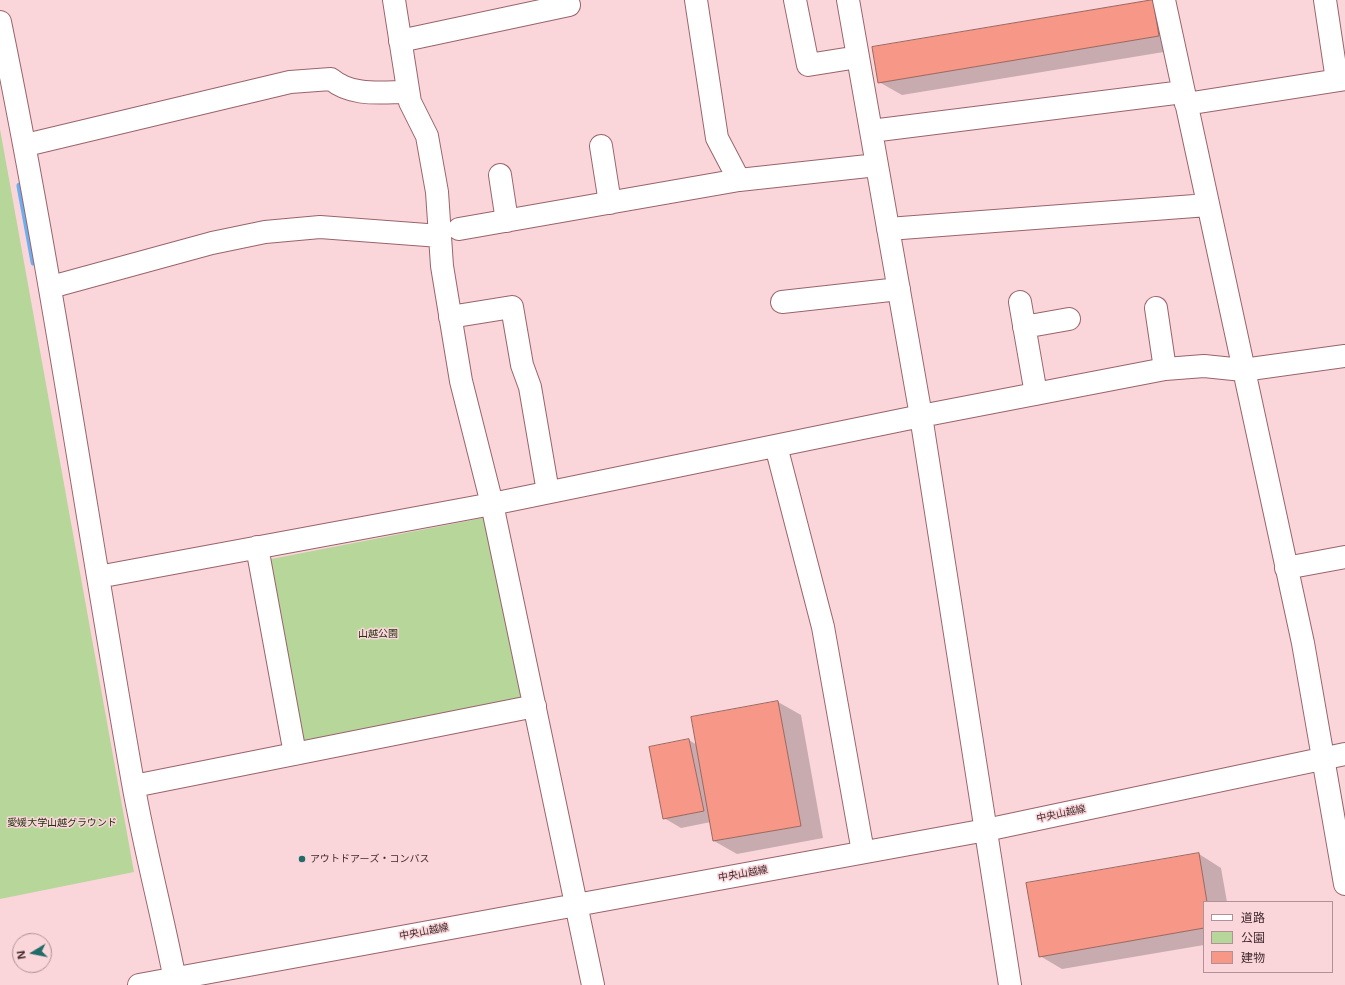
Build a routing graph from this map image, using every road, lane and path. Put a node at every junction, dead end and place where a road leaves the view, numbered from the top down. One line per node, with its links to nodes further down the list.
1 (394, 0): 9 (street)
2 (696, 0): 19 (street)
3 (795, 0): 10 (street)
4 (848, 0): 10 (street)
5 (1164, 0): 13 (street)
6 (1325, 0): 11 (street)
7 (569, 5): 9 (street)
8 (0, 22): 15 (street)
9 (400, 41): 12 (street)
10 (858, 57): 14 (street)
11 (1341, 80): 13 (street)
12 (408, 92): 15 (street); 24 (street)
13 (1185, 98): 14 (street); 21 (street)
14 (871, 132): 17 (street)
15 (26, 145): 25 (street)
16 (601, 146): 20 (street)
17 (877, 165): 19 (street); 23 (street)
18 (500, 175): 22 (street)
19 (739, 180): 20 (street)
20 (610, 203): 22 (street)
21 (1208, 205): 23 (street); 35 (street)
22 (507, 221): 24 (street)
23 (888, 229): 26 (street)
24 (450, 233): 25 (street); 30 (street)
25 (51, 287): 44 (street)
26 (899, 289): 27 (street); 37 (street)
27 (782, 302)
28 (1020, 302): 32 (street)
29 (1156, 308): 34 (street)
30 (450, 317): 39 (street); 40 (street)
31 (1069, 319): 32 (street)
32 (1024, 327): 36 (street)
33 (1345, 356): 35 (street)
34 (1165, 369): 35 (street); 36 (street)
35 (1242, 370): 43 (street)
36 (1036, 394): 37 (street)
37 (921, 416): 38 (street); 50 (street)
38 (776, 446): 39 (street); 51 (street)
39 (548, 492): 40 (street)
40 (492, 504): 41 (street); 45 (street)
41 (257, 547): 44 (street); 46 (street)
42 (1345, 557): 43 (street)
43 (1286, 568): 48 (street)
44 (98, 577): 49 (street)
45 (535, 706): 46 (street); 53 (street)
46 (295, 754): 49 (street)
47 (1345, 754): 48 (street, 中央山越線)
48 (1323, 758): 50 (street, 中央山越線); 52 (street)
49 (134, 786): 54 (street)
50 (986, 830): 51 (street, 中央山越線); 57 (street)
51 (863, 852): 53 (street, 中央山越線)
52 (1345, 884)
53 (576, 904): 54 (street, 中央山越線); 56 (street)
54 (175, 982): 55 (street, 中央山越線)
55 (139, 985)
56 (593, 985)
57 (1010, 985)

